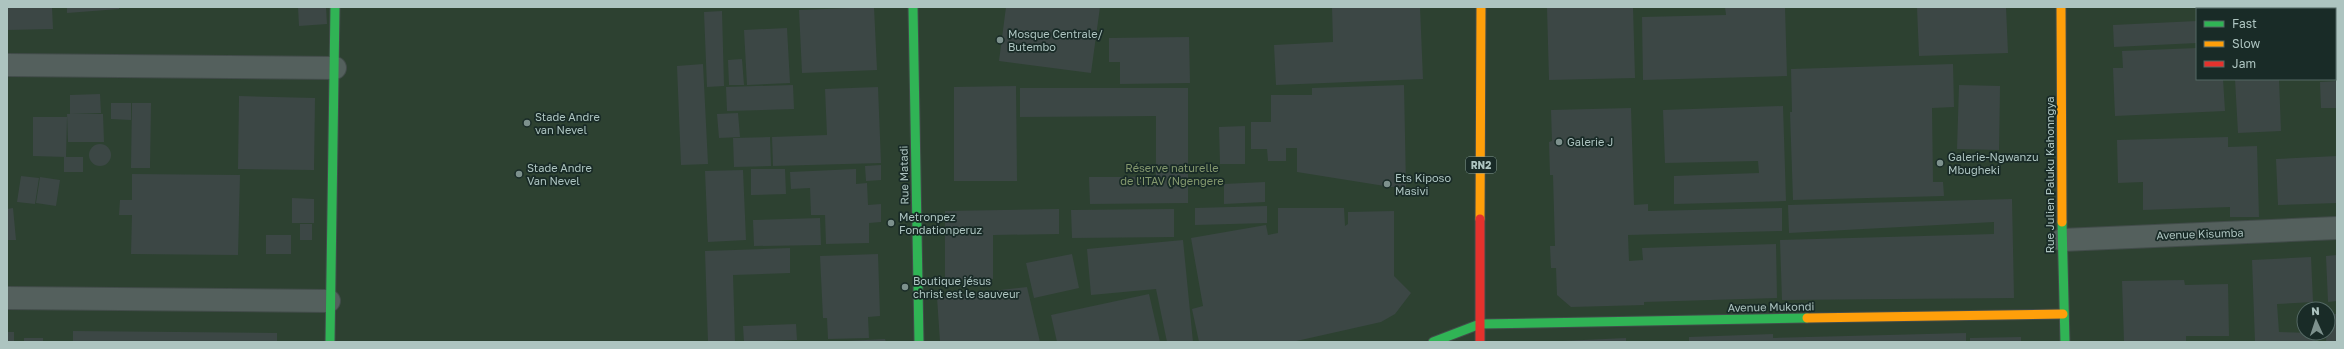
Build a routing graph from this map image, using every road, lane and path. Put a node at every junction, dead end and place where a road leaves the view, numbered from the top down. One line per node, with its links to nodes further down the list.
1 (335, 7): 6 (main road)
2 (913, 7): 14 (main road, Rue Matadi)
3 (1481, 7): 12 (main road, RN2)
4 (2061, 7): 8 (main road, Rue Julien Paluku Kahonngya)
5 (7, 65): 6 (street)
6 (335, 68): 10 (main road)
7 (2337, 228): 8 (street, Avenue Kisumba)
8 (2062, 240): 11 (main road, Rue Julien Paluku Kahonngya)
9 (7, 298): 10 (street)
10 (329, 301): 13 (main road)
11 (2063, 314): 12 (main road, Avenue Mukondi); 17 (main road, Rue Julien Paluku Kahonngya)
12 (1480, 324): 15 (main road, Avenue Mukondi); 16 (main road, RN2)
13 (330, 342)
14 (919, 342)
15 (1433, 342)
16 (1480, 342)
17 (2065, 342)

